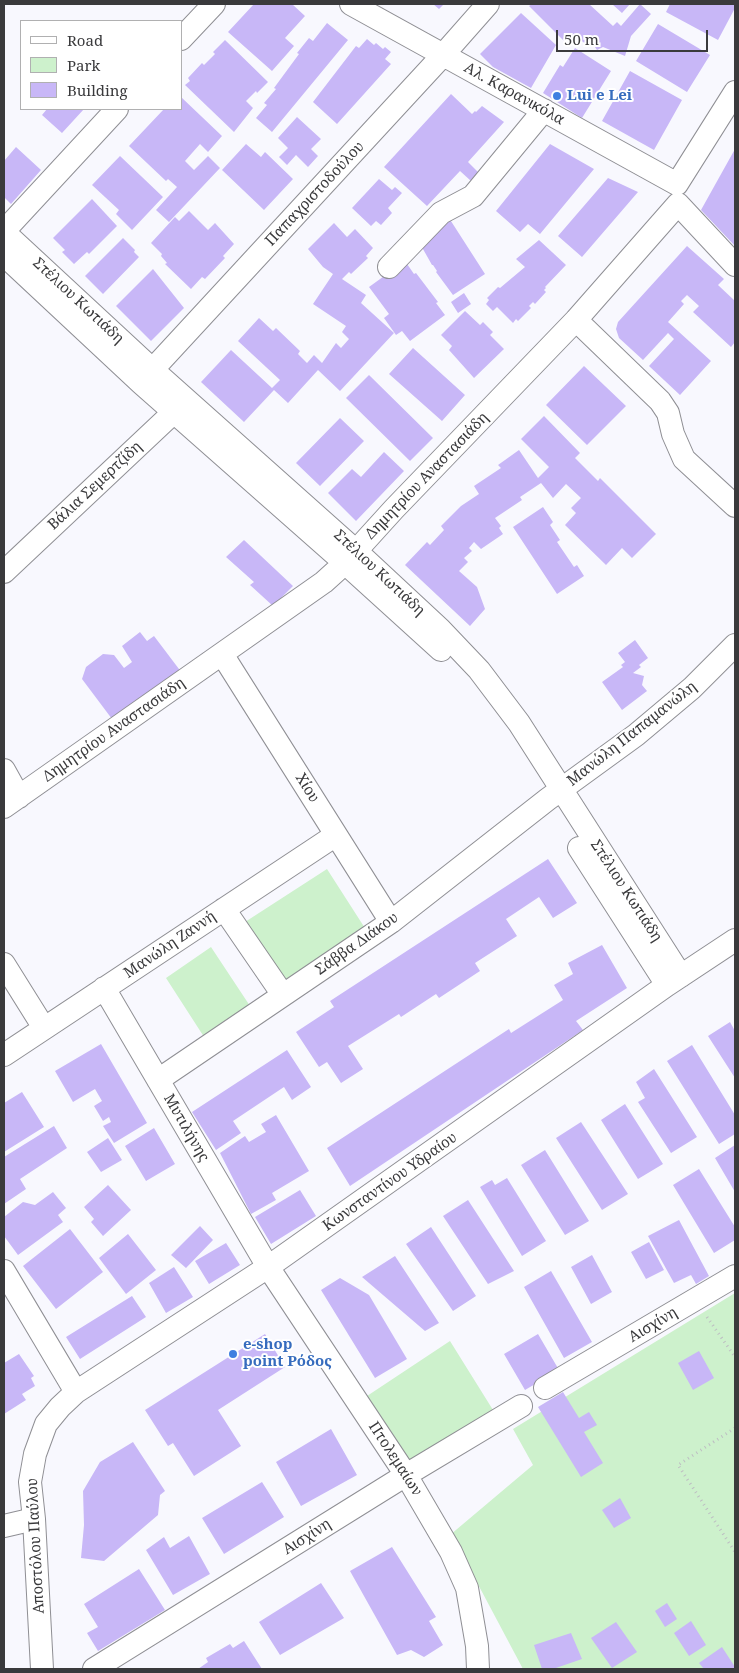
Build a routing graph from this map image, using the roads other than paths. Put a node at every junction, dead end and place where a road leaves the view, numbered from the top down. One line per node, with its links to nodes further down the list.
1 (214, 4): 4 (street)
2 (351, 4): 5 (street, Αλ. Καρανικόλα)
3 (488, 4): 5 (street, Παπαχριστοδούλου)
4 (182, 38)
5 (443, 55): 8 (street, Αλ. Καρανικόλα); 15 (street, Παπαχριστοδούλου)
6 (735, 92): 9 (street, Δημητρίου Αναστασιάδη)
7 (116, 110): 10 (street)
8 (544, 110): 9 (street, Αλ. Καρανικόλα); 13 (street)
9 (678, 194): 12 (street, Αλ. Καρανικόλα); 14 (street, Δημητρίου Αναστασιάδη)
10 (4, 232): 15 (street, Στέλιου Κωτιάδη)
11 (4, 255): 15 (street, Στέλιου Κωτιάδη)
12 (735, 265)
13 (389, 267)
14 (576, 320): 17 (street); 18 (street, Δημητρίου Αναστασιάδη)
15 (147, 376): 16 (street, Στέλιου Κωτιάδη)
16 (179, 405): 18 (street, Στέλιου Κωτιάδη); 19 (street, Βάλια Σεμερτζίδη)
17 (735, 506)
18 (350, 557): 21 (street, Δημητρίου Αναστασιάδη); 23 (street, Στέλιου Κωτιάδη)
19 (4, 572)
20 (735, 645): 23 (street, Μανώλη Παπαμανώλη)
21 (222, 654): 24 (street, Δημητρίου Αναστασιάδη); 25 (street, Χίου)
22 (4, 770): 24 (street)
23 (555, 795): 27 (street, Σάββα Διάκου); 30 (street, Στέλιου Κωτιάδη)
24 (12, 802)
25 (336, 835): 26 (street, Μανώλη Ζαννή); 27 (street, Χίου)
26 (224, 909): 31 (street, Μανώλη Ζαννή); 32 (street)
27 (391, 922): 32 (street, Σάββα Διάκου)
28 (735, 940): 30 (street, Κωνσταντίνου Υδραίου)
29 (4, 964): 33 (street)
30 (674, 981): 36 (street, Κωνσταντίνου Υδραίου)
31 (104, 988): 33 (street, Μανώλη Ζαννή); 35 (street, Μυτιλήνης)
32 (283, 995): 35 (street, Σάββα Διάκου)
33 (44, 1028): 34 (street, Μανώλη Ζαννή)
34 (4, 1055)
35 (158, 1080): 36 (street, Μυτιλήνης)
36 (268, 1267): 41 (street, Κωνσταντίνου Υδραίου); 44 (street, Πτολεμαίων)
37 (4, 1271): 39 (street)
38 (735, 1276): 40 (street, Αισχίνη)
39 (10, 1294): 41 (street)
40 (545, 1388)
41 (76, 1392): 43 (street, Κωνσταντίνου Υδραίου)
42 (522, 1406): 44 (street, Αισχίνη)
43 (46, 1424): 45 (street, Αποστόλου Παύλου)
44 (406, 1475): 48 (street, Αισχίνη); 49 (street, Πτολεμαίων)
45 (34, 1519): 46 (street); 47 (street, Αποστόλου Παύλου)
46 (4, 1526)
47 (42, 1669)
48 (94, 1669)
49 (478, 1669)

